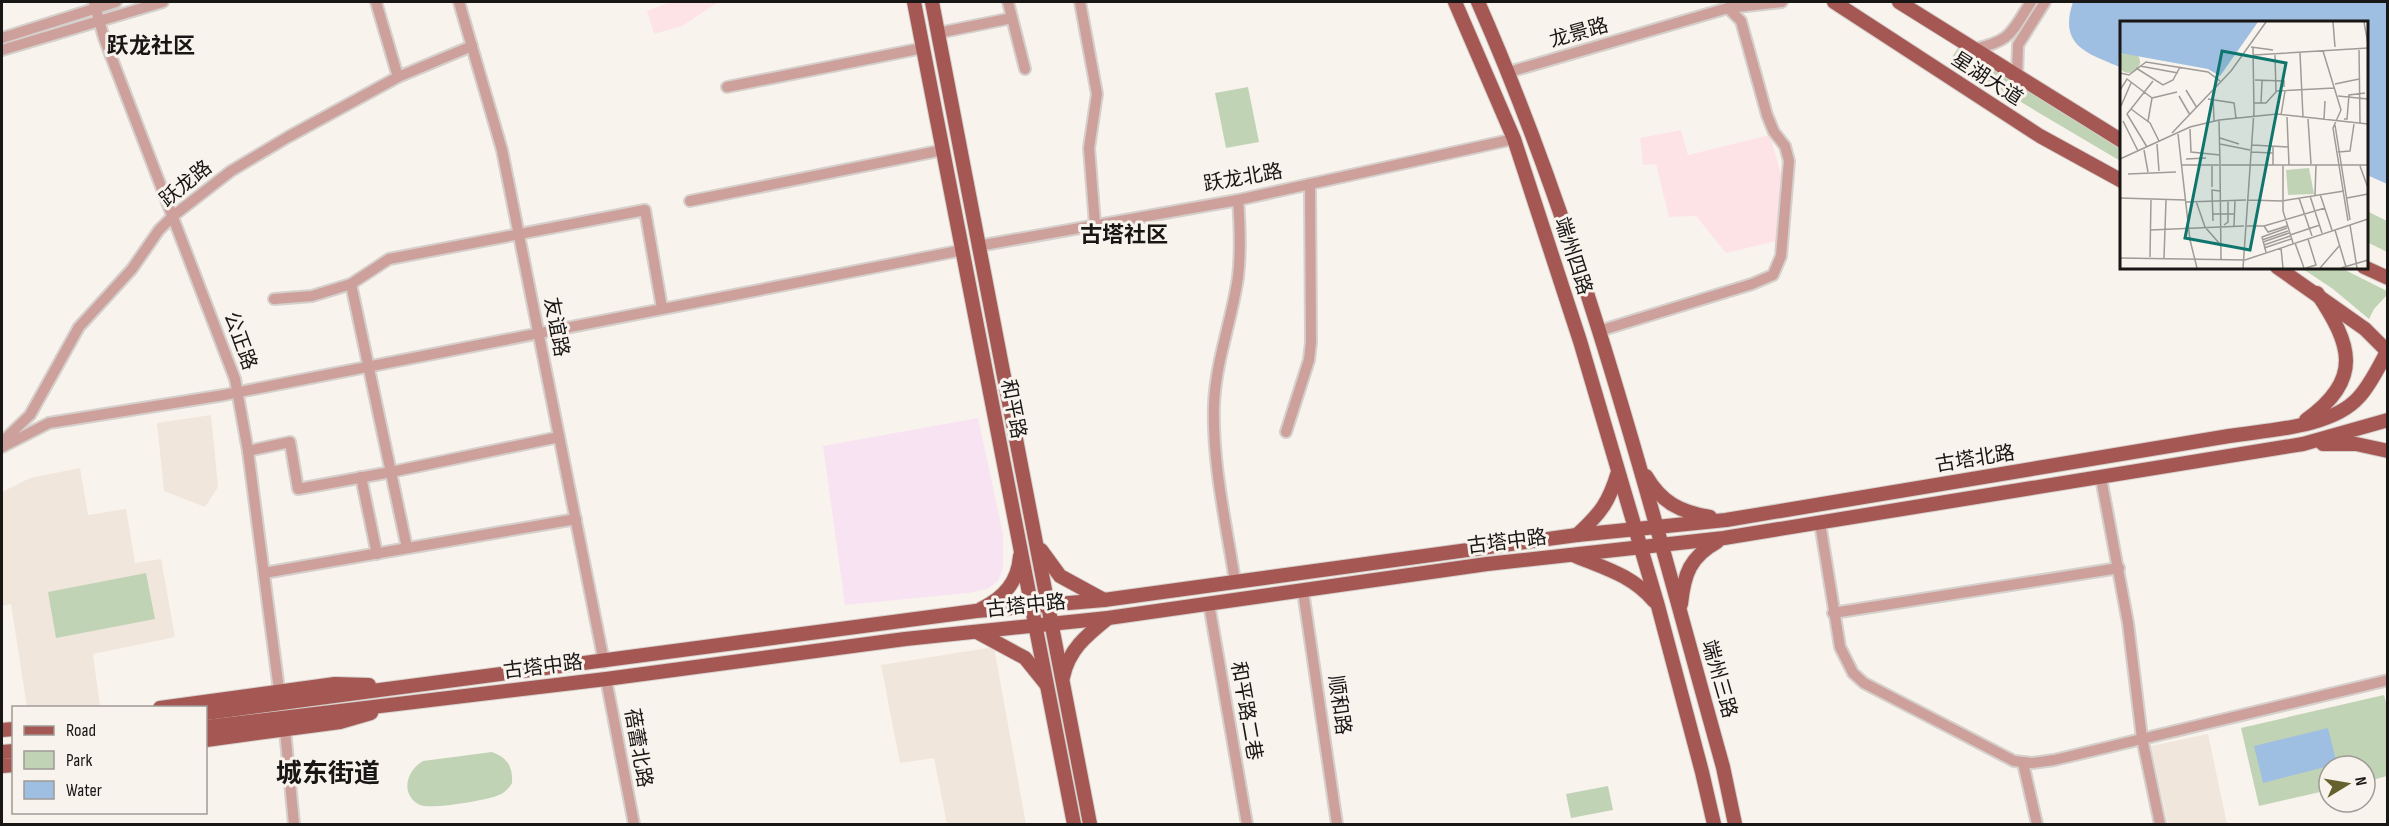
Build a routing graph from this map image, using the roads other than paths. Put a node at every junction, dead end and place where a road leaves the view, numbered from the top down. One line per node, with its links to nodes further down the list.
1 (116, 2): 17 (street)
2 (163, 2): 20 (street)
3 (376, 2): 29 (street)
4 (459, 2): 23 (street, 友谊路)
5 (914, 2): 24 (main road, 和平路)
6 (932, 2): 21 (main road, 和平路)
7 (1008, 2): 19 (street)
8 (1080, 2): 40 (street)
9 (1455, 2): 32 (main road, 端州四路)
10 (1478, 2): 28 (main road, 端州四路)
11 (1740, 2): 18 (street)
12 (1782, 2): 18 (street)
13 (1834, 2): 35 (main road, 星湖大道)
14 (1899, 2): 25 (main road, 星湖大道)
15 (2031, 2): 25 (street)
16 (2044, 2): 30 (street)
17 (95, 5): 20 (street, 公正路); 22 (street)
18 (1728, 8): 28 (street, 龙景路); 54 (street)
19 (1012, 18): 21 (street); 27 (street)
20 (98, 21): 26 (street); 39 (street, 公正路)
21 (938, 33): 42 (main road, 和平路)
22 (2, 38)
23 (472, 46): 29 (street, 跃龙路); 41 (street, 友谊路)
24 (923, 48): 31 (street); 34 (main road, 和平路)
25 (1974, 49): 30 (main road, 星湖大道)
26 (2, 50)
27 (1024, 69)
28 (1509, 72): 44 (main road, 端州四路)
29 (398, 77): 39 (street, 跃龙路)
30 (2017, 78): 33 (main road, 星湖大道)
31 (728, 87)
32 (1514, 139): 36 (street, 跃龙北路); 45 (main road, 端州四路)
33 (2120, 140)
34 (943, 150): 38 (street); 43 (main road, 和平路)
35 (2120, 181)
36 (1310, 184): 37 (street, 跃龙北路); 60 (street)
37 (1238, 200): 40 (street, 跃龙北路); 92 (street)
38 (690, 201)
39 (173, 216): 57 (street, 公正路); 63 (street, 跃龙路)
40 (1095, 224): 42 (street, 跃龙北路)
41 (519, 233): 49 (street); 52 (street); 53 (street, 友谊路)
42 (978, 246): 80 (main road, 和平路)
43 (963, 250): 52 (street); 82 (main road, 和平路)
44 (1575, 260): 45 (main road); 54 (main road, 端州四路)
45 (1556, 267): 70 (main road, 端州四路)
46 (2279, 268): 50 (main road)
47 (2366, 268): 48 (main road)
48 (2388, 278)
49 (351, 284): 51 (street); 56 (street)
50 (2317, 293): 55 (main road); 59 (main road)
51 (274, 299)
52 (662, 308): 53 (street)
53 (538, 331): 56 (street); 62 (street, 友谊路)
54 (1599, 331): 69 (main road, 端州四路)
55 (2387, 351): 59 (main road, 古塔北路)
56 (368, 366): 57 (street); 71 (street)
57 (238, 392): 65 (street); 66 (street, 公正路)
58 (2388, 420): 64 (main road)
59 (2300, 424): 61 (main road, 古塔北路)
60 (1286, 432)
61 (2229, 436): 68 (main road); 75 (main road, 古塔北路)
62 (559, 437): 71 (street); 74 (street, 友谊路)
63 (2, 442)
64 (2303, 444): 67 (main road); 68 (main road, 古塔北路)
65 (2, 447)
66 (248, 451): 72 (street); 91 (street, 公正路)
67 (2388, 451)
68 (2233, 455): 73 (main road, 古塔北路)
69 (1638, 464): 75 (main road); 77 (main road, 端州四路)
70 (1618, 470): 78 (main road, 端州四路); 79 (main road)
71 (391, 472): 72 (street); 85 (street)
72 (361, 477): 87 (street)
73 (2102, 478): 76 (main road, 古塔北路); 90 (street)
74 (576, 519): 85 (street); 108 (street, 友谊路)
75 (1726, 520): 77 (main road, 古塔北路)
76 (1820, 523): 81 (main road, 古塔北路); 101 (street)
77 (1656, 527): 78 (main road, 古塔北路); 83 (main road, 端州四路)
78 (1635, 529): 79 (main road, 古塔中路); 84 (main road, 端州四路)
79 (1577, 535): 86 (main road, 古塔中路)
80 (1035, 537): 94 (main road); 96 (main road, 和平路)
81 (1724, 538): 83 (main road, 古塔北路); 100 (main road)
82 (1021, 542): 97 (main road, 和平路); 99 (main road)
83 (1661, 545): 84 (main road, 古塔中路); 100 (main road, 端州三路)
84 (1641, 547): 88 (main road, 古塔中路); 98 (main road, 端州三路)
85 (407, 548): 87 (street)
86 (1484, 548): 89 (main road); 92 (main road, 古塔中路)
87 (377, 554): 91 (street)
88 (1572, 554): 89 (main road, 古塔中路); 98 (main road)
89 (1487, 564): 93 (main road, 古塔中路)
90 (2119, 568): 101 (street); 121 (street)
91 (264, 573): 114 (street, 公正路)
92 (1235, 581): 94 (main road, 古塔中路)
93 (1303, 591): 95 (main road, 古塔中路); 129 (street, 顺和路)
94 (1104, 600): 96 (main road, 古塔中路)
95 (1209, 604): 102 (main road, 古塔中路); 128 (street, 和平路二巷)
96 (1049, 605): 97 (main road, 古塔中路); 104 (main road, 和平路)
97 (1033, 606): 99 (main road, 古塔中路); 105 (main road, 和平路)
98 (1658, 606): 130 (main road, 端州三路)
99 (976, 611): 103 (main road, 古塔中路)
100 (1680, 612): 131 (main road, 端州三路)
101 (1833, 613): 123 (street)
102 (1108, 618): 104 (main road, 古塔中路); 111 (main road)
103 (900, 622): 107 (main road); 108 (main road, 古塔中路)
104 (1052, 623): 105 (main road, 古塔中路); 111 (main road, 和平路)
105 (1037, 625): 106 (main road, 古塔中路); 113 (main road, 和平路)
106 (975, 631): 107 (main road, 古塔中路); 113 (main road)
107 (904, 639): 109 (main road, 古塔中路)
108 (604, 662): 112 (main road, 古塔中路)
109 (606, 679): 115 (main road, 古塔中路); 125 (street, 蓓蕾北路)
110 (2388, 680): 121 (street)
111 (1062, 681): 127 (main road, 和平路)
112 (414, 686): 114 (main road, 古塔中路); 117 (main road, 古塔中路)
113 (1048, 686): 126 (main road, 和平路)
114 (279, 690): 116 (main road, 古塔中路)
115 (414, 701): 117 (main road, 古塔中路); 120 (main road, 古塔中路)
116 (173, 706)
117 (313, 706): 118 (main road); 119 (main road)
118 (207, 713)
119 (207, 727)
120 (285, 730): 122 (main road, 古塔中路); 124 (street)
121 (2142, 738): 123 (street); 133 (street)
122 (207, 740)
123 (2023, 763): 132 (street)
124 (294, 825)
125 (634, 825)
126 (1074, 825)
127 (1090, 825)
128 (1247, 825)
129 (1337, 825)
130 (1713, 825)
131 (1735, 825)
132 (2037, 825)
133 (2160, 825)

